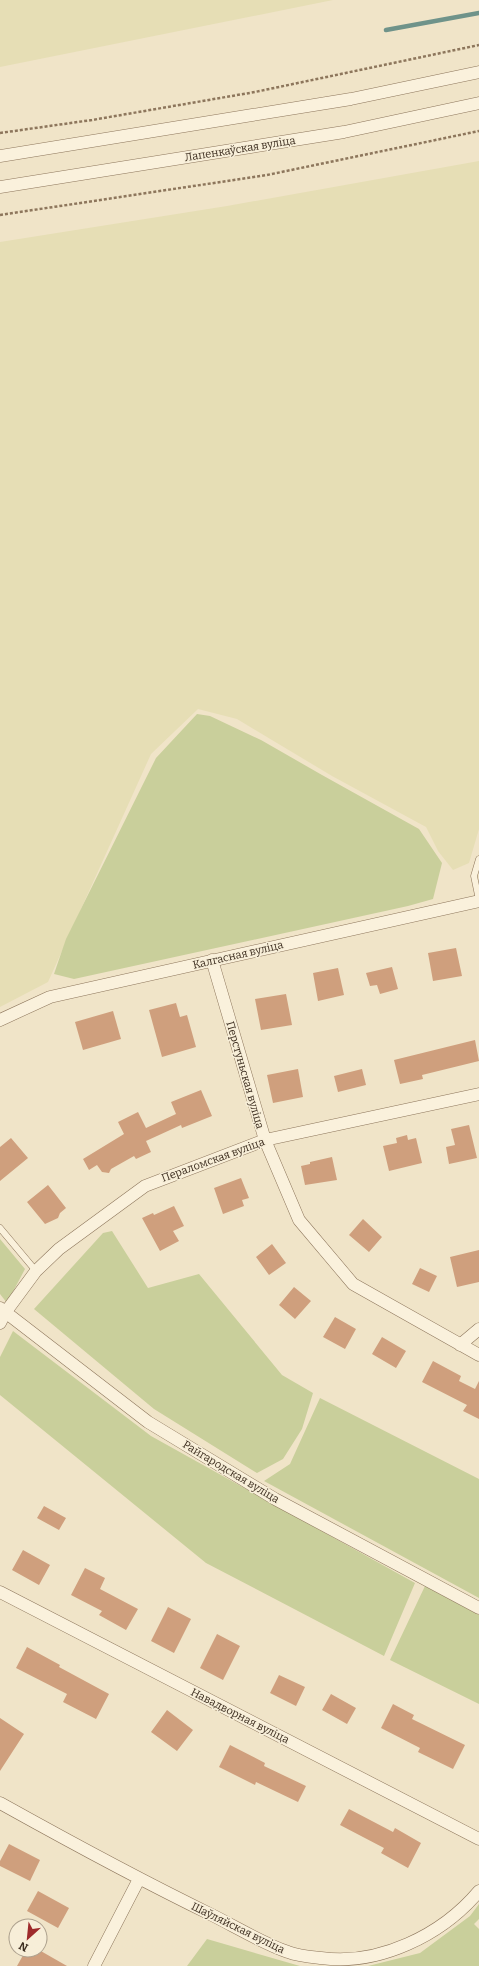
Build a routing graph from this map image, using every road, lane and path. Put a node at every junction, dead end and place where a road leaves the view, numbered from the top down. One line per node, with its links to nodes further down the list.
1 (479, 44): 5 (path)
2 (479, 72): 6 (street)
3 (479, 103): 7 (street, Лапенкаўская вуліца)
4 (479, 131): 8 (path)
5 (0, 133)
6 (0, 156)
7 (0, 187)
8 (0, 215)
9 (479, 859): 10 (lane)
10 (479, 900): 11 (street, Калгасная вуліца)
11 (212, 960): 12 (street, Калгасная вуліца); 14 (street, Перстуньская вуліца)
12 (0, 1020)
13 (479, 1094): 14 (street, Пераломская вуліца)
14 (265, 1140): 16 (street, Пераломская вуліца); 19 (street, Перстуньская вуліца)
15 (0, 1228): 16 (lane)
16 (36, 1271): 17 (street, Пераломская вуліца)
17 (2, 1315): 22 (street, Райгародская вуліца)
18 (479, 1328): 19 (street)
19 (460, 1345): 20 (street, Перстуньская вуліца)
20 (479, 1355)
21 (0, 1592): 24 (street, Навадворная вуліца)
22 (479, 1608)
23 (0, 1803): 25 (street, Шаўляйская вуліца)
24 (479, 1839)
25 (138, 1879): 26 (street, Шаўляйская вуліца); 27 (street)
26 (479, 1891)
27 (94, 1966)

